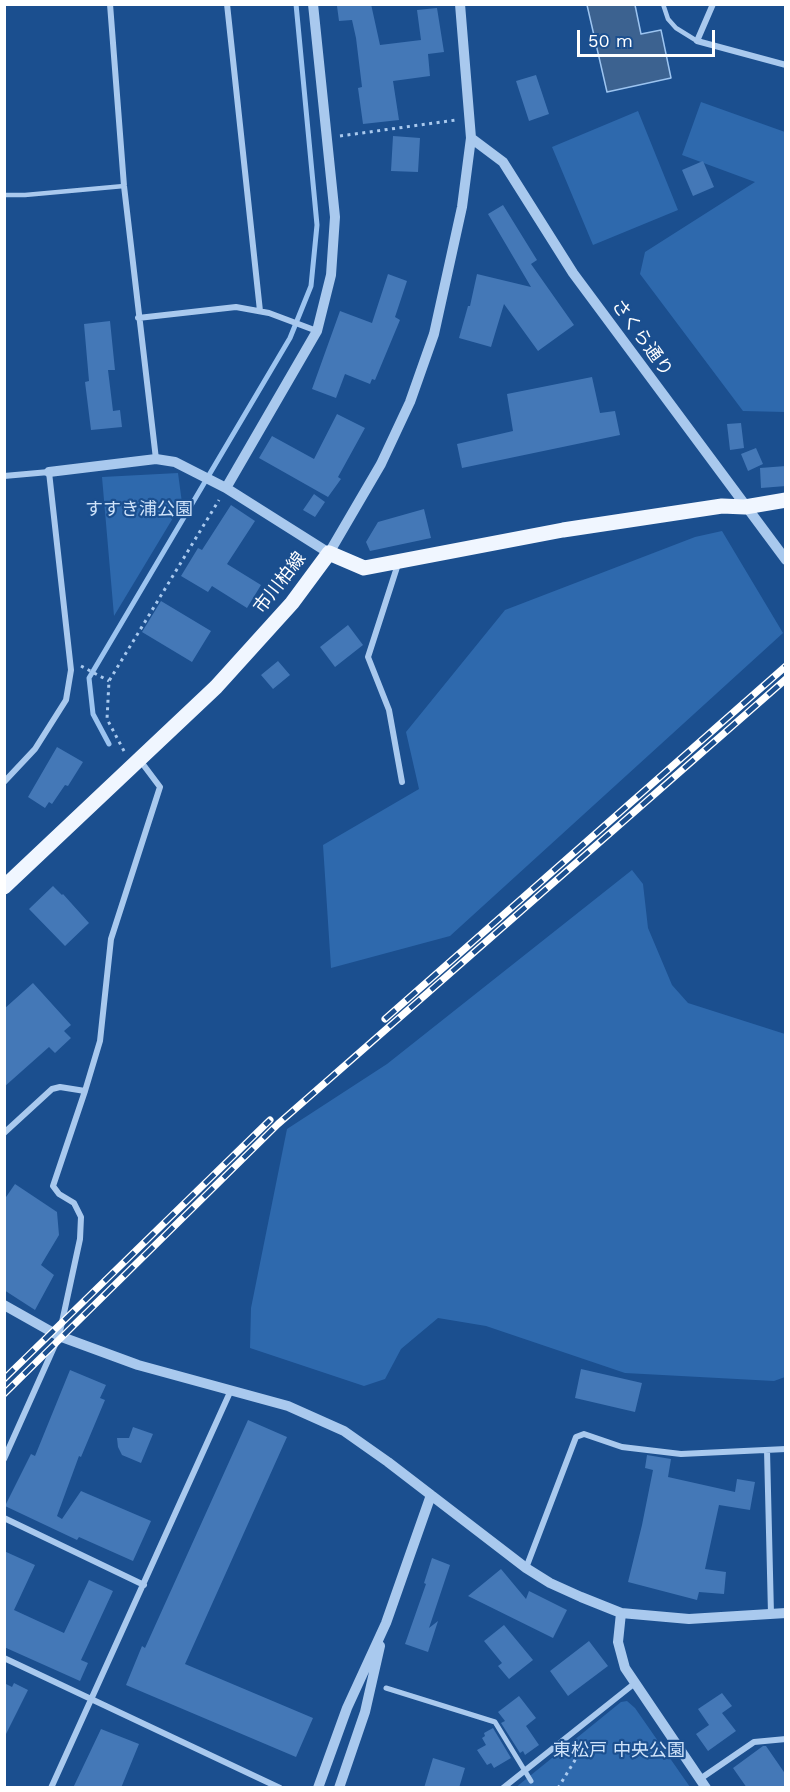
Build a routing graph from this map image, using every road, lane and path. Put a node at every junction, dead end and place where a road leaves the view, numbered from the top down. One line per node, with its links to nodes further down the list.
1 (110, 4): 12 (street)
2 (227, 4): 14 (street)
3 (313, 4): 10 (street)
4 (460, 4): 9 (street)
5 (663, 4): 7 (lane)
6 (713, 4): 7 (street)
7 (698, 41): 8 (street)
8 (786, 64)
9 (470, 118): 10 (path); 11 (street)
10 (327, 138): 16 (street)
11 (471, 138): 22 (street, さくら通り); 23 (street)
12 (124, 186): 13 (lane); 15 (street)
13 (4, 195)
14 (260, 311): 15 (street); 16 (street)
15 (138, 318): 17 (street)
16 (317, 331): 20 (street)
17 (156, 459): 18 (street); 20 (street)
18 (49, 472): 19 (street); 26 (street)
19 (4, 476)
20 (222, 486): 23 (street); 27 (path)
21 (786, 500): 22 (main road, 市川柏線)
22 (745, 507): 24 (main road, 市川柏線); 25 (street, さくら通り)
23 (329, 553): 24 (main road, 市川柏線); 29 (main road, 市川柏線)
24 (399, 560): 31 (street)
25 (786, 560)
26 (70, 660): 27 (path); 30 (street)
27 (109, 681): 28 (path)
28 (124, 751)
29 (139, 759): 32 (main road, 市川柏線); 33 (street)
30 (4, 782)
31 (402, 782)
32 (4, 887)
33 (85, 1091): 34 (street); 36 (street)
34 (4, 1133)
35 (4, 1305): 36 (street)
36 (59, 1336): 37 (street); 40 (street)
37 (232, 1390): 41 (street); 44 (street)
38 (786, 1449): 39 (street)
39 (767, 1450): 43 (street); 47 (street)
40 (4, 1459)
41 (431, 1496): 43 (street); 48 (street)
42 (4, 1518): 44 (street)
43 (526, 1568): 45 (street)
44 (144, 1585): 52 (street)
45 (621, 1613): 47 (street); 50 (street)
46 (786, 1613): 47 (street)
47 (771, 1614)
48 (386, 1623): 60 (street); 61 (street)
49 (4, 1658): 52 (street)
50 (635, 1683): 55 (street); 57 (street)
51 (387, 1688): 55 (street)
52 (92, 1699): 58 (street); 59 (street)
53 (786, 1739): 57 (street)
54 (565, 1756): 63 (path)
55 (524, 1771): 56 (street); 62 (street)
56 (531, 1781)
57 (703, 1783)
58 (51, 1788)
59 (280, 1788)
60 (318, 1788)
61 (339, 1788)
62 (503, 1788)
63 (558, 1788)

